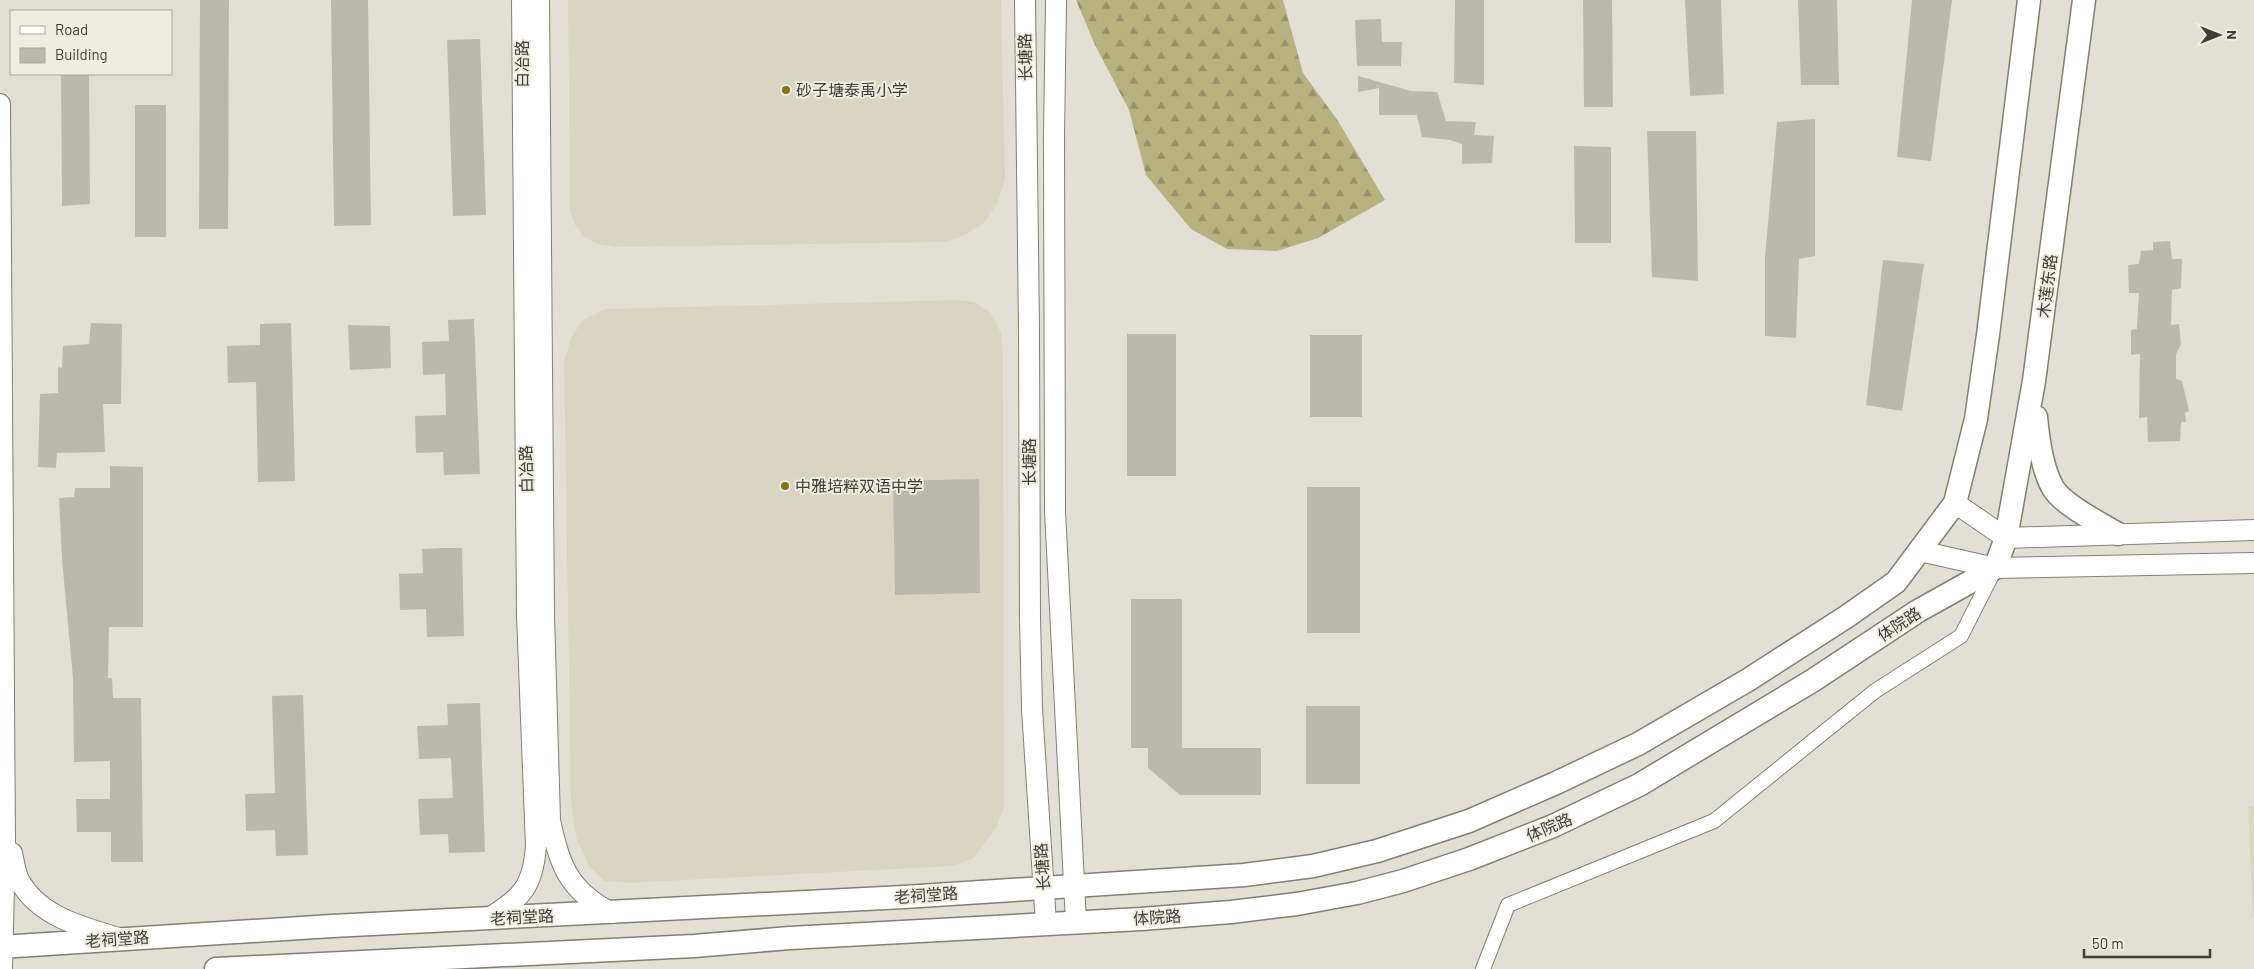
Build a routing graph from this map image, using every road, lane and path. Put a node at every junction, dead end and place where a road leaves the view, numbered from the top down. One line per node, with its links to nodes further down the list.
1 (522, 0): 20 (street, 白冶路)
2 (539, 0): 19 (street, 白冶路)
3 (1024, 0): 18 (street, 长塘路)
4 (1056, 0): 17 (street, 长塘路)
5 (2029, 0): 9 (main road)
6 (2084, 0): 8 (main road, 木莲东路)
7 (0, 104): 16 (street)
8 (2034, 381): 11 (main road); 12 (main road, 木莲东路)
9 (1956, 503): 12 (street); 13 (main road)
10 (2254, 530): 11 (street)
11 (2118, 534): 12 (street)
12 (2006, 538): 15 (main road, 木莲东路)
13 (1920, 551): 15 (street, 体院路); 17 (main road)
14 (2254, 563): 15 (street, 体院路)
15 (1995, 568): 21 (main road, 体院路); 28 (street)
16 (4, 826): 23 (street); 24 (street)
17 (1074, 886): 18 (main road); 21 (street, 长塘路)
18 (1043, 888): 19 (main road, 老祠堂路); 22 (street, 长塘路)
19 (612, 913): 20 (main road, 老祠堂路)
20 (489, 918): 23 (main road, 老祠堂路)
21 (1076, 922): 22 (main road, 体院路)
22 (1046, 924): 25 (main road)
23 (122, 939): 24 (main road, 老祠堂路)
24 (2, 946): 26 (street)
25 (518, 962): 27 (main road)
26 (2, 969)
27 (216, 969)
28 (1484, 969)

